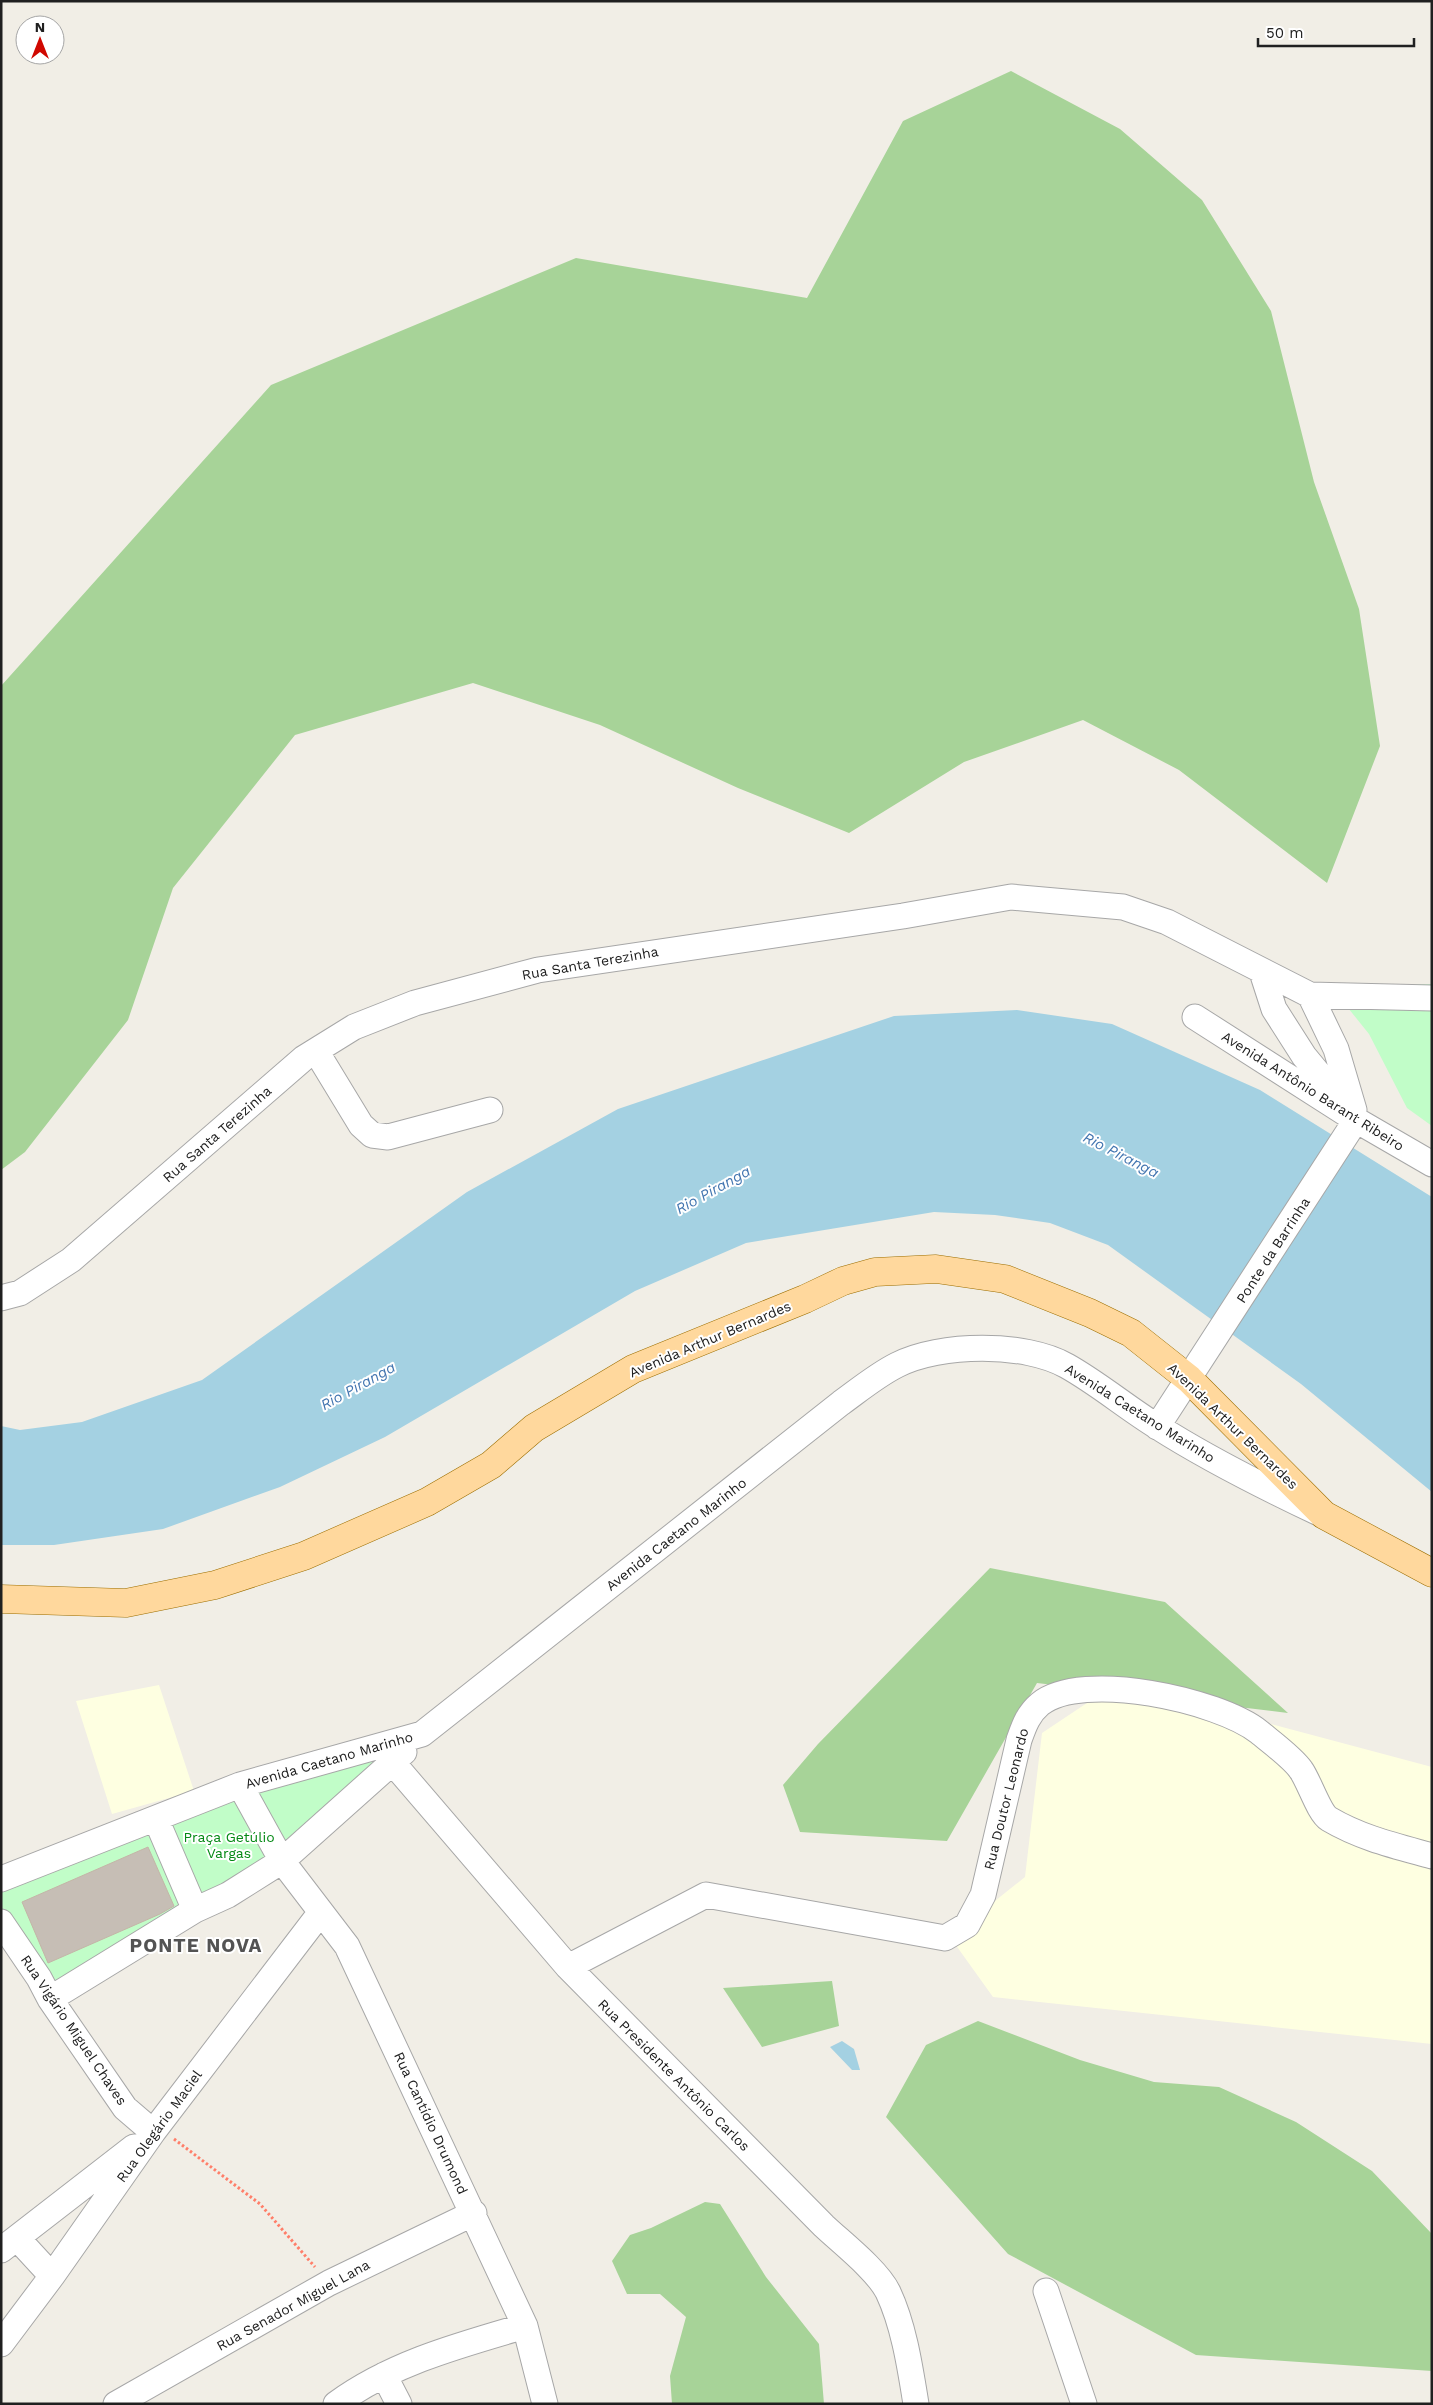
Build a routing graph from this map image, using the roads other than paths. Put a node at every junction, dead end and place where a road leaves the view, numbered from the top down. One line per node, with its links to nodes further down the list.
1 (1262, 972): 2 (street, Rua Santa Terezinha); 5 (street, Rua Santa Terezinha); 7 (street)
2 (1310, 995): 3 (street); 7 (street)
3 (1432, 998)
4 (1194, 1017): 7 (street, Avenida Antônio Barant Ribeiro)
5 (316, 1051): 6 (street); 9 (street, Rua Santa Terezinha)
6 (490, 1110)
7 (1353, 1126): 8 (street, Avenida Antônio Barant Ribeiro); 10 (street, Ponte da Barrinha)
8 (1432, 1164)
9 (1, 1298)
10 (1189, 1379): 11 (street, Ponte da Barrinha); 12 (main road, Avenida Arthur Bernardes); 14 (main road, Avenida Arthur Bernardes)
11 (1157, 1427): 12 (street, Avenida Caetano Marinho); 15 (street, Avenida Caetano Marinho)
12 (1324, 1516): 13 (main road, Avenida Arthur Bernardes)
13 (1432, 1574)
14 (1, 1599)
15 (422, 1734): 16 (street); 17 (street, Avenida Caetano Marinho)
16 (393, 1763): 20 (street); 25 (street, Rua Presidente Antônio Carlos)
17 (240, 1785): 18 (street, Avenida Caetano Marinho); 20 (street, Rua Cantídio Drumond)
18 (156, 1819): 21 (street, Avenida Caetano Marinho); 22 (street)
19 (1432, 1856): 25 (street, Rua Doutor Leonardo)
20 (282, 1861): 22 (street); 23 (street, Rua Cantídio Drumond)
21 (10, 1875)
22 (195, 1910): 26 (street)
23 (320, 1912): 27 (street, Rua Olegário Maciel); 28 (street, Rua Cantídio Drumond)
24 (1, 1922): 26 (street, Rua Vigário Miguel Chaves)
25 (568, 1967): 39 (street, Rua Presidente Antônio Carlos)
26 (50, 1999): 27 (street, Rua Vigário Miguel Chaves)
27 (155, 2129): 29 (street); 30 (street, Rua Olegário Maciel)
28 (474, 2213): 32 (street, Rua Cantídio Drumond); 35 (street, Rua Senador Miguel Lana)
29 (9, 2244): 30 (street)
30 (52, 2276): 33 (street, Rua Olegário Maciel)
31 (1046, 2291): 40 (street)
32 (525, 2326): 34 (street); 38 (street, Rua Cantídio Drumond)
33 (1, 2344)
34 (384, 2375): 36 (street); 37 (street)
35 (116, 2404)
36 (336, 2404)
37 (398, 2404)
38 (545, 2404)
39 (916, 2404)
40 (1084, 2404)

